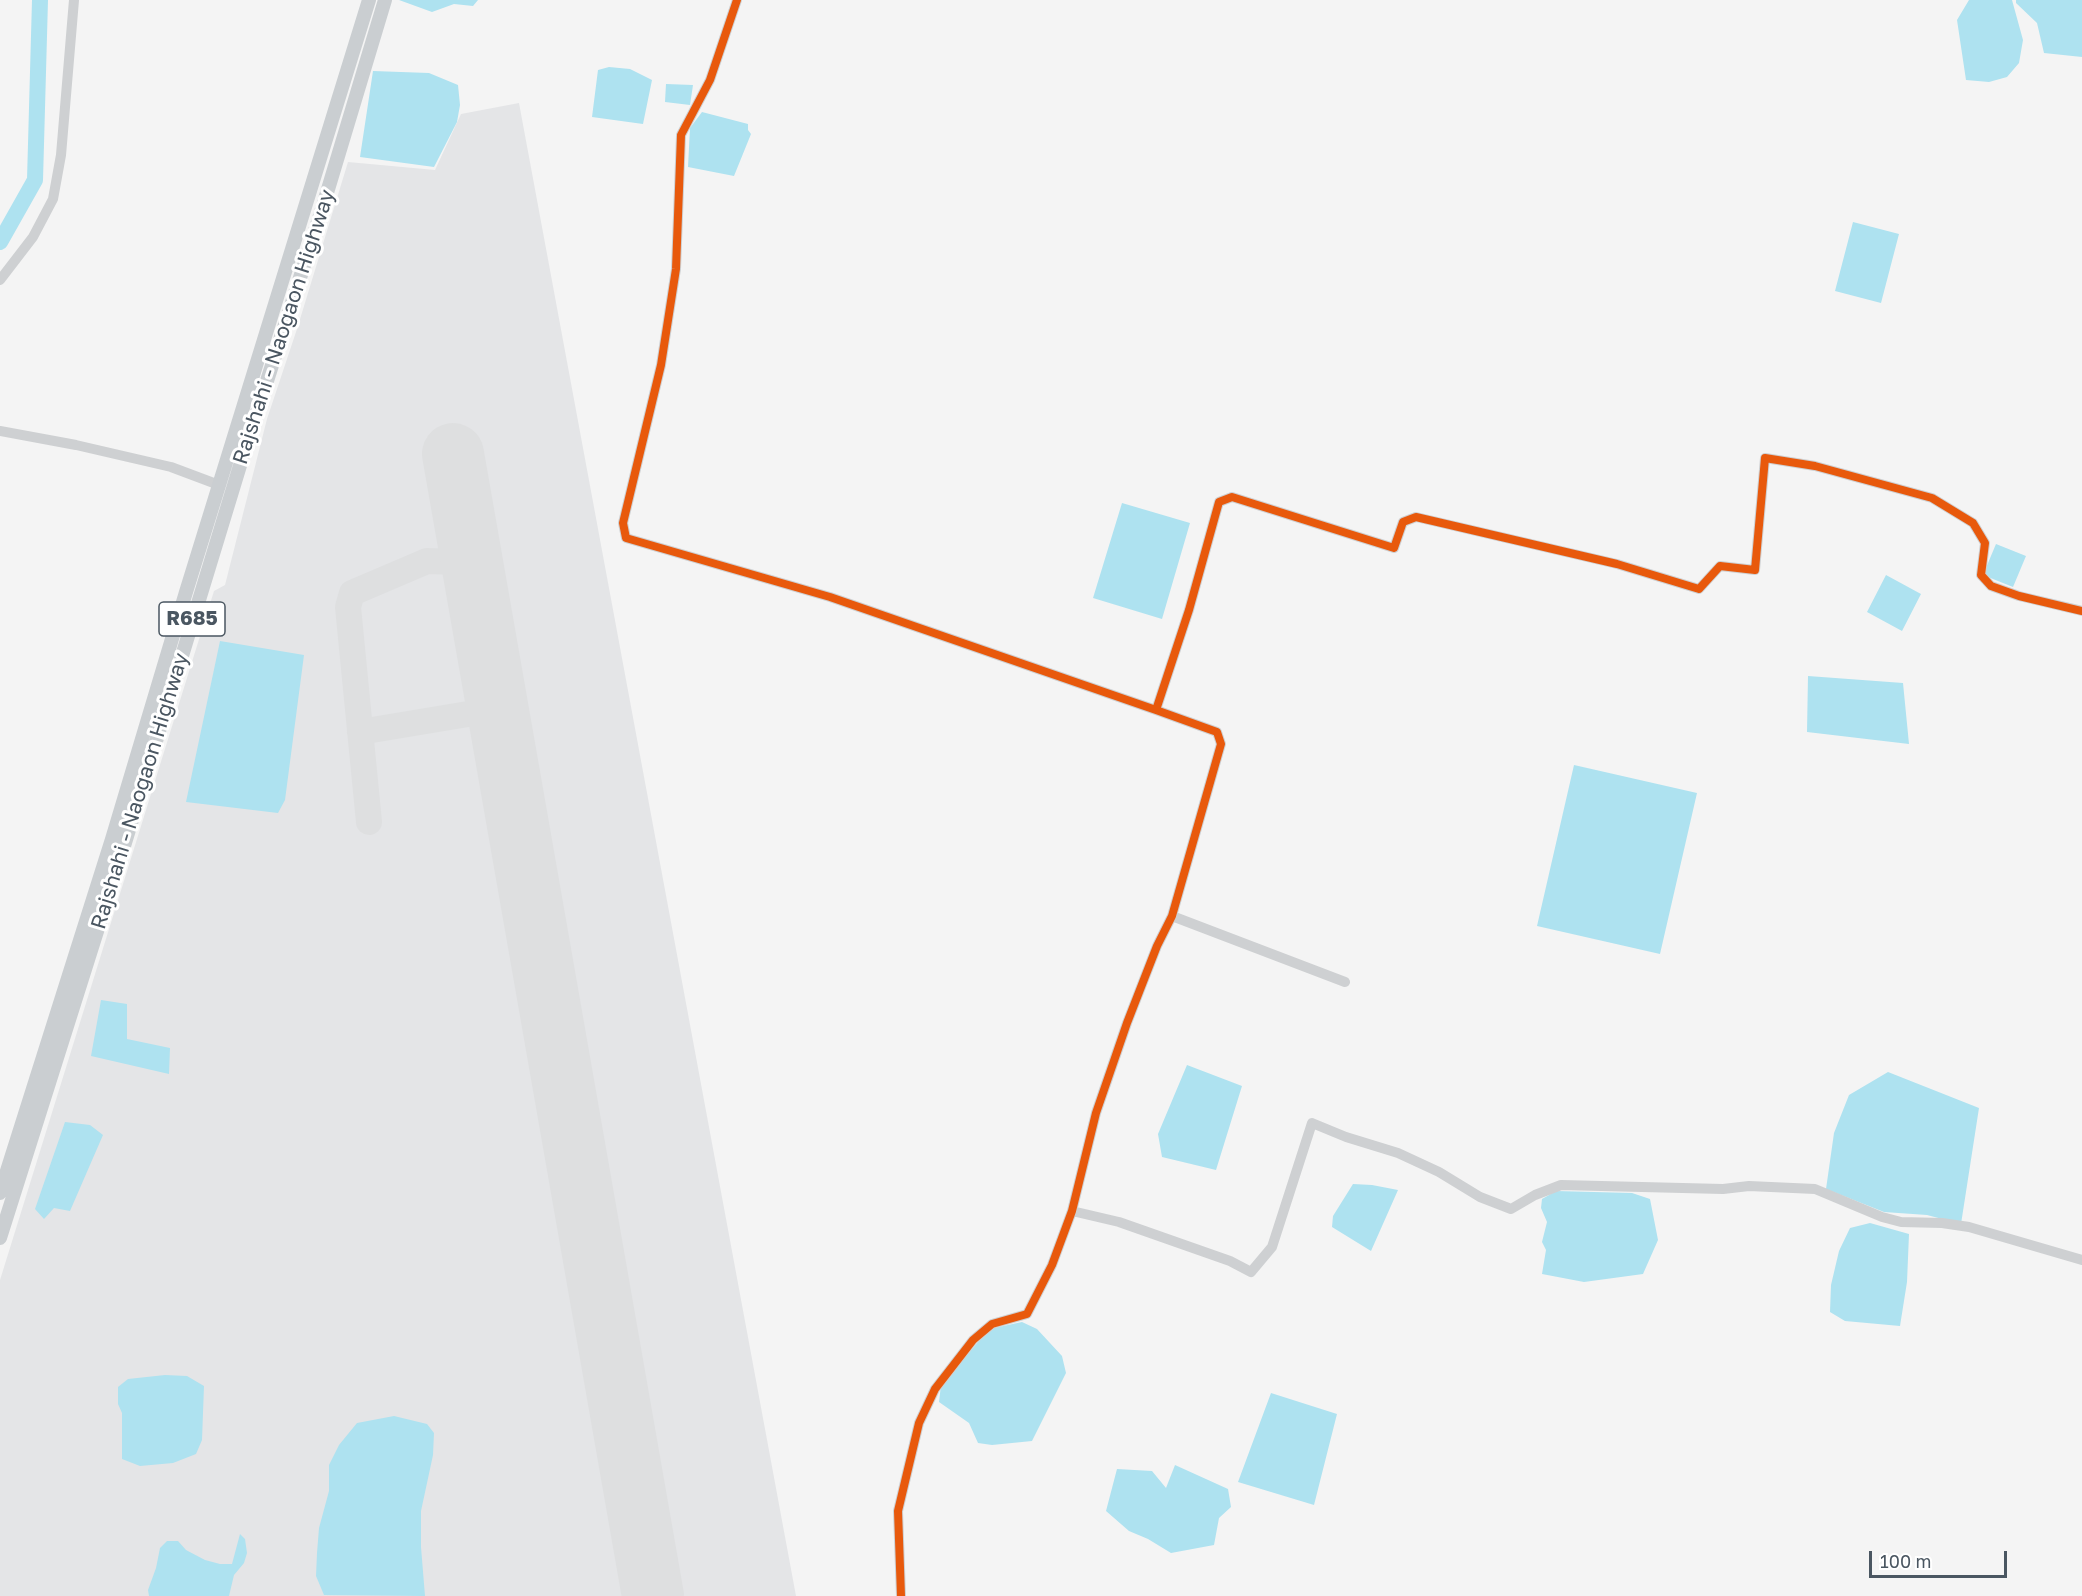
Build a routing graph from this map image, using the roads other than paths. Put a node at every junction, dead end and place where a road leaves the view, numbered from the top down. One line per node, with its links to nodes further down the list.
1 (74, 0): 5 (street)
2 (369, 0): 7 (main road, Rajshahi - Naogaon Highway / R685)
3 (385, 0): 7 (main road, Rajshahi - Naogaon Highway / R685)
4 (737, 0): 10 (street)
5 (0, 280)
6 (0, 431): 8 (street)
7 (235, 457): 8 (main road, Rajshahi - Naogaon Highway / R685); 15 (main road, Rajshahi - Naogaon Highway / R685)
8 (219, 485): 13 (main road, Rajshahi - Naogaon Highway / R685)
9 (2082, 611): 10 (street)
10 (1156, 710): 11 (street)
11 (1172, 916): 12 (street); 14 (street)
12 (1345, 982)
13 (0, 1193)
14 (1072, 1212): 16 (street); 17 (street)
15 (0, 1238)
16 (2082, 1260)
17 (901, 1596)

